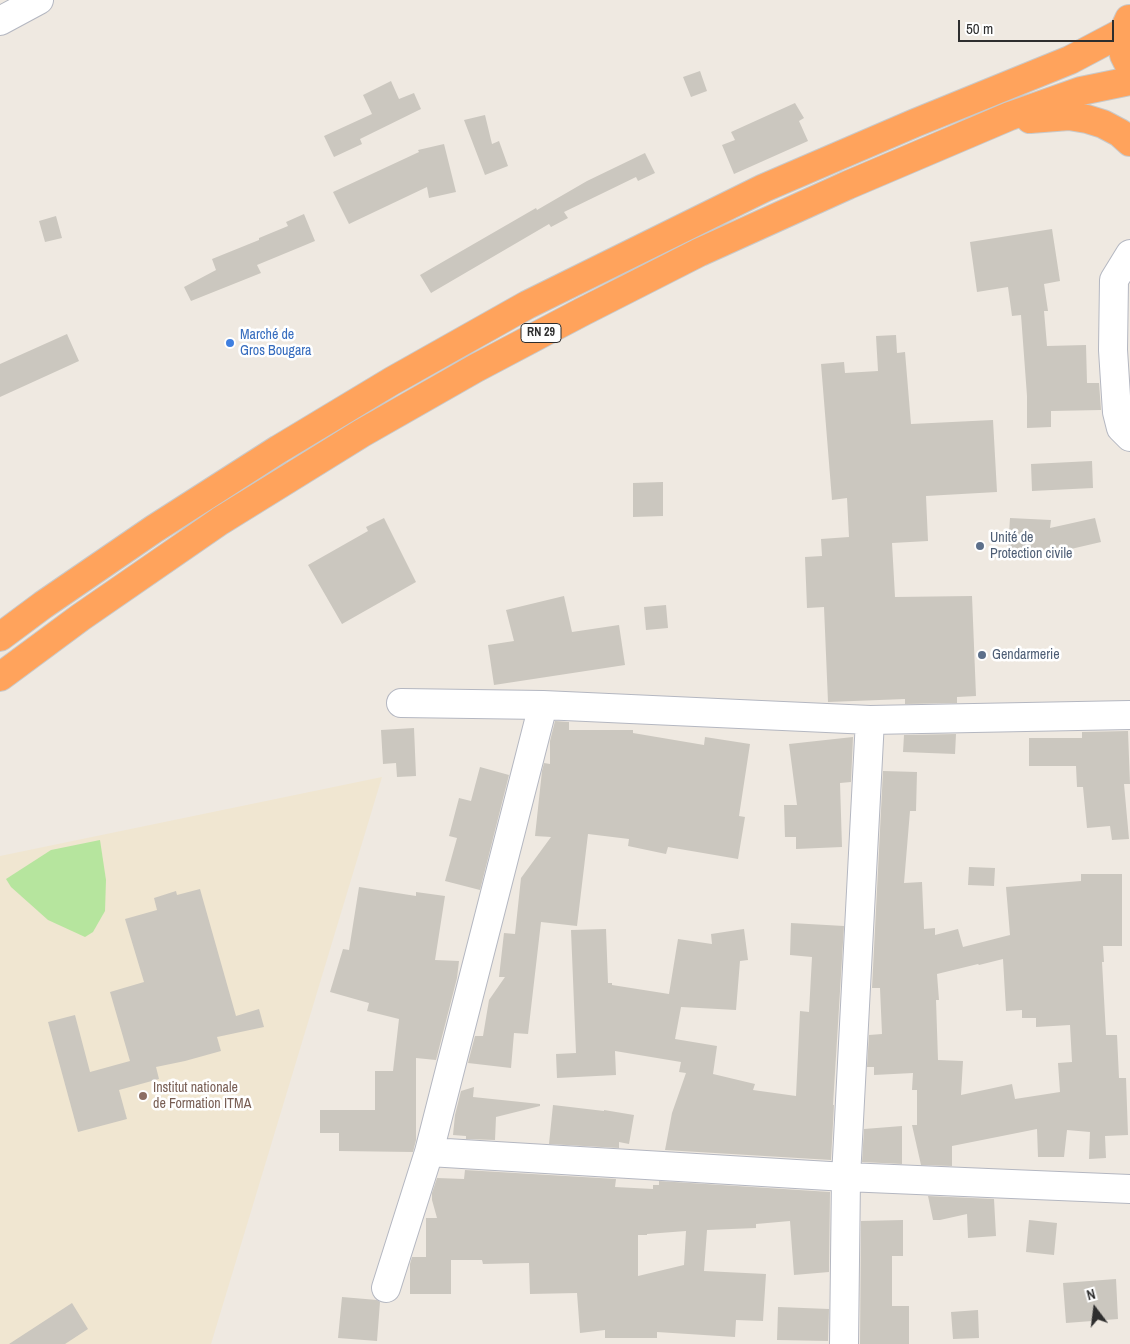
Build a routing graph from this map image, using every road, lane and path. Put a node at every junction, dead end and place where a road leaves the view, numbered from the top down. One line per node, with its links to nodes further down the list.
1 (39, 0): 2 (street)
2 (0, 21)
3 (1126, 25): 4 (highway); 10 (highway, RN 29)
4 (1130, 67)
5 (1130, 81): 6 (highway, RN 29)
6 (998, 121): 7 (highway); 11 (highway, RN 29)
7 (1130, 142)
8 (1130, 254): 9 (street)
9 (1130, 438)
10 (0, 637)
11 (0, 677)
12 (401, 703): 13 (street)
13 (544, 705): 15 (street); 16 (street)
14 (1130, 715): 15 (street)
15 (870, 720): 17 (street)
16 (429, 1152): 17 (street); 19 (street)
17 (846, 1177): 18 (street); 20 (street)
18 (1130, 1189)
19 (386, 1288)
20 (844, 1344)

